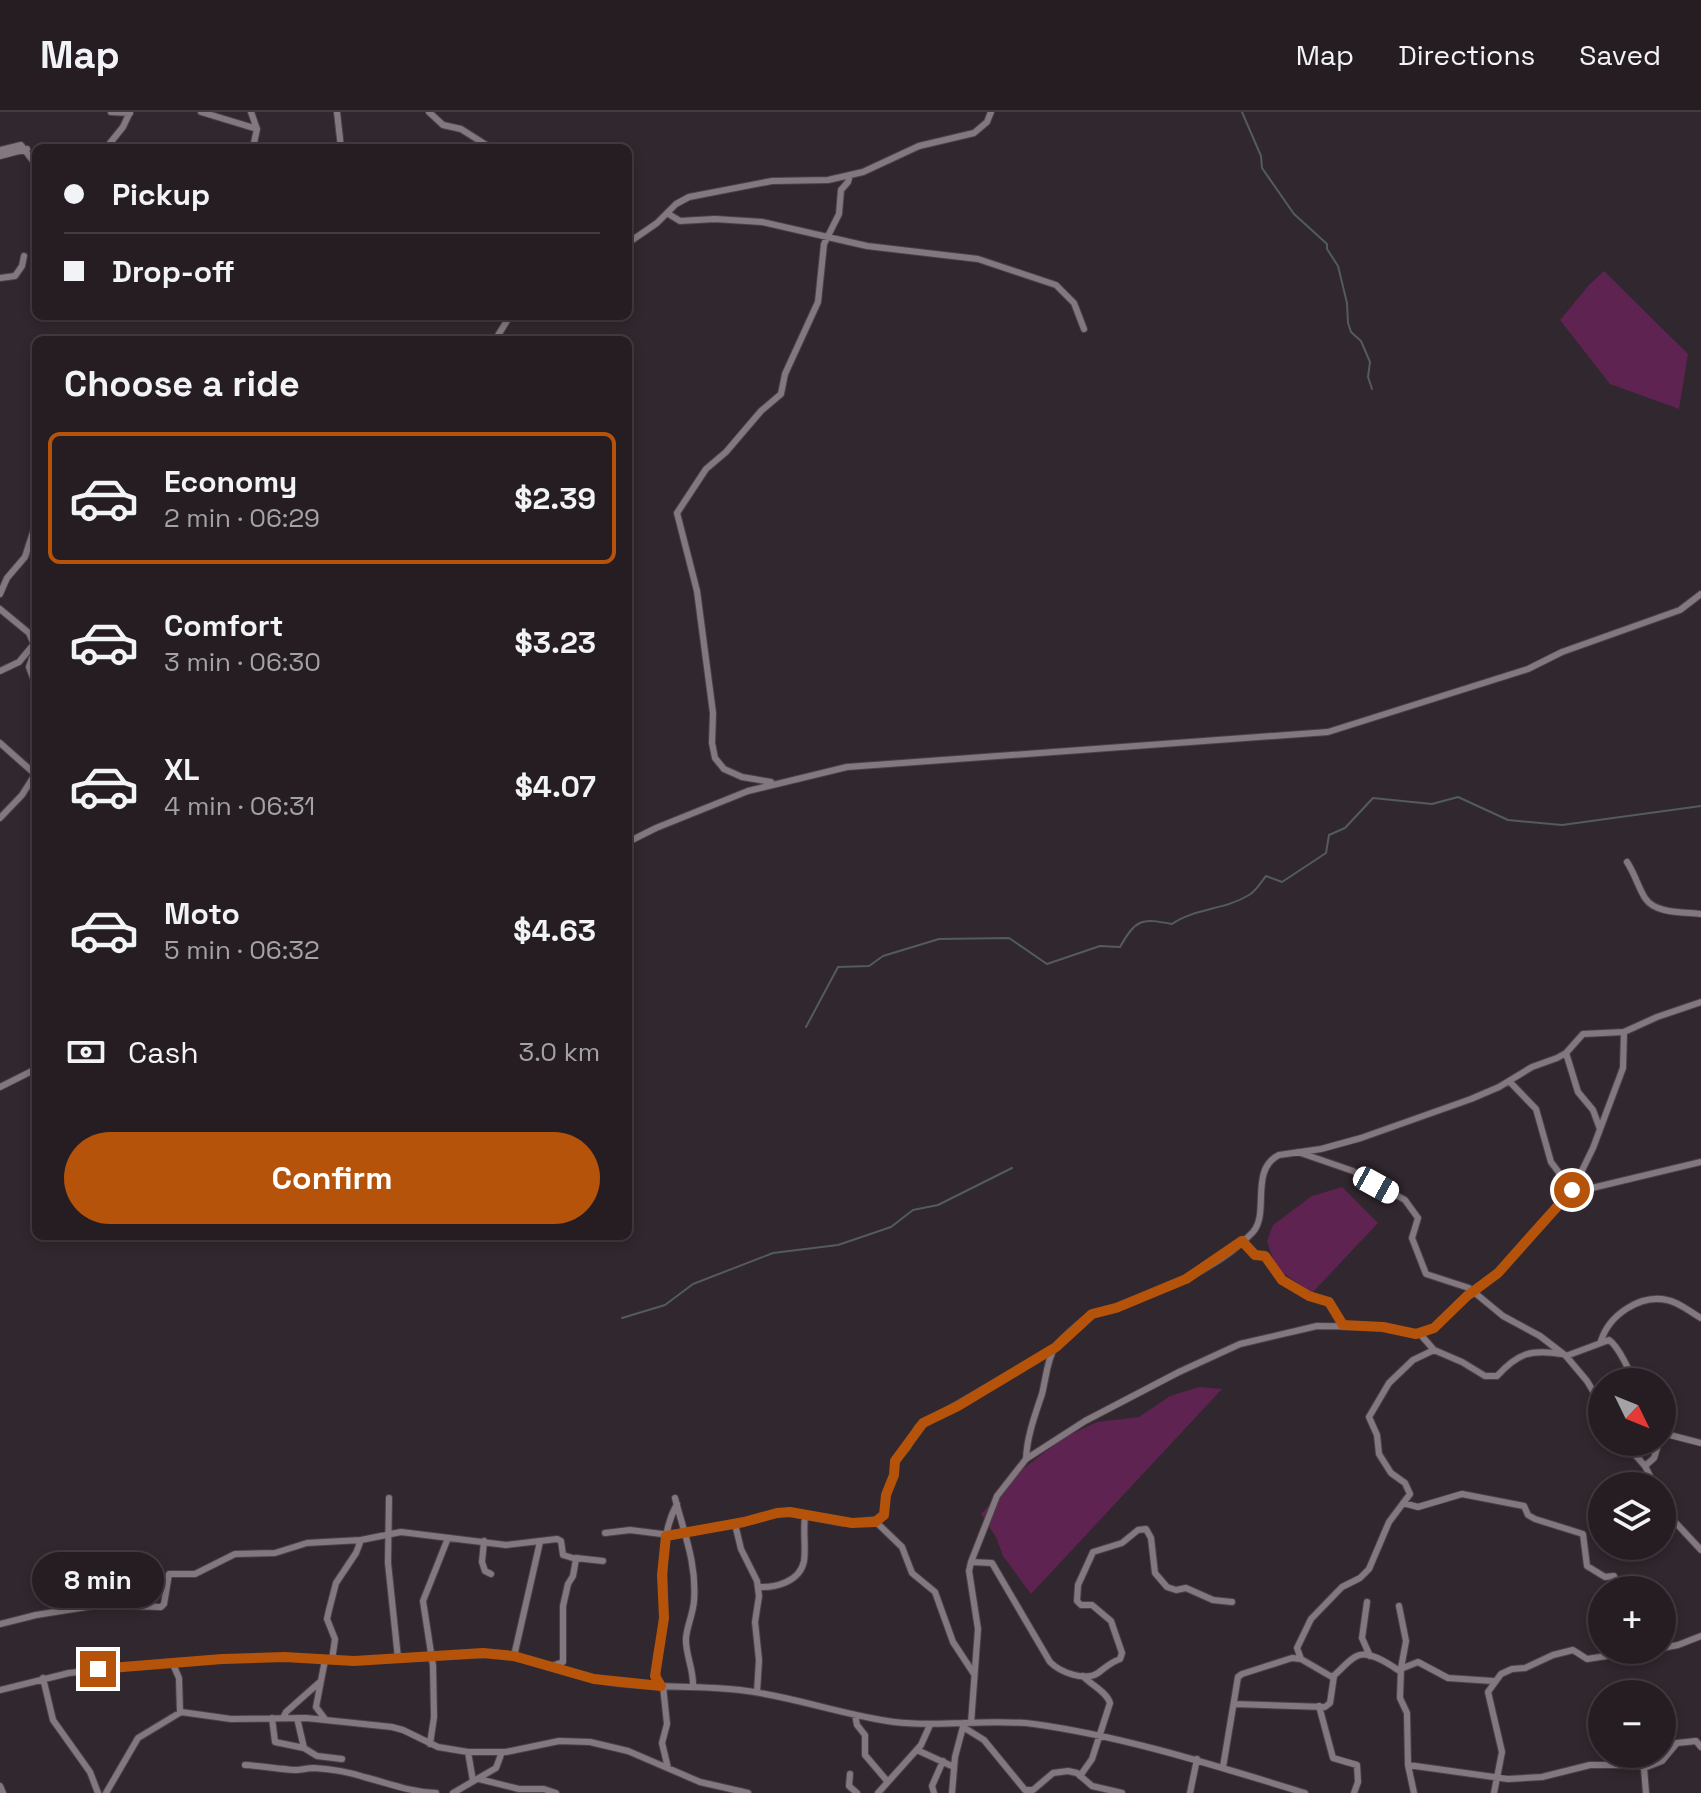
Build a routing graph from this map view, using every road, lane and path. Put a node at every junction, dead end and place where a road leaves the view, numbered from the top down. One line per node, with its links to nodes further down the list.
1 (111, 112): 2 (street)
2 (130, 112): 9 (street)
3 (201, 112): 8 (street)
4 (251, 112): 8 (street)
5 (337, 112): 11 (street)
6 (429, 112): 12 (street)
7 (991, 112): 17 (street)
8 (257, 129): 10 (street)
9 (109, 144)
10 (255, 144)
11 (341, 144)
12 (485, 144)
13 (27, 149): 14 (street); 15 (street); 16 (street)
14 (0, 150)
15 (0, 156)
16 (32, 158)
17 (850, 175): 18 (street); 19 (street)
18 (667, 213): 19 (street); 20 (street)
19 (828, 236): 23 (street); 34 (street)
20 (632, 240)
21 (24, 256): 22 (street)
22 (0, 278)
23 (1084, 329)
24 (32, 534): 25 (street)
25 (0, 594)
26 (1701, 594): 34 (street)
27 (0, 609): 28 (street)
28 (32, 640)
29 (32, 650): 30 (street)
30 (0, 671)
31 (0, 743): 32 (street)
32 (32, 771)
33 (32, 779): 35 (street)
34 (778, 782): 36 (street)
35 (0, 818)
36 (632, 840)
37 (1627, 862): 38 (street)
38 (1701, 914)
39 (1701, 1002): 40 (street)
40 (1624, 1032): 41 (street); 45 (street)
41 (1566, 1053): 43 (street); 45 (street)
42 (32, 1071): 44 (street)
43 (1509, 1081): 46 (street); 48 (street)
44 (0, 1087)
45 (1600, 1130): 48 (street)
46 (1298, 1152): 49 (street); 50 (street)
47 (1701, 1162): 48 (street)
48 (1571, 1192): 50 (street)
49 (1242, 1241): 52 (street); 55 (street)
50 (1472, 1291): 53 (street); 57 (street)
51 (1701, 1318): 54 (street)
52 (1343, 1325): 53 (street); 64 (street)
53 (1420, 1334): 56 (street)
54 (1601, 1341): 57 (street); 58 (street)
55 (1056, 1347): 64 (street); 70 (street)
56 (1434, 1350): 57 (street); 68 (street)
57 (1565, 1355): 59 (street)
58 (1627, 1368)
59 (1588, 1383)
60 (1676, 1439): 61 (street)
61 (1701, 1443)
62 (1636, 1456): 65 (street)
63 (1655, 1456): 65 (street)
64 (1026, 1459): 84 (street)
65 (1645, 1466): 66 (street)
66 (1648, 1472)
67 (389, 1498): 75 (street)
68 (1403, 1503): 86 (street); 98 (street)
69 (805, 1516): 70 (street); 72 (street); 87 (street)
70 (875, 1522): 104 (street)
71 (1676, 1523): 81 (street)
72 (735, 1524): 73 (street); 87 (street)
73 (687, 1532): 76 (street); 76 (street); 112 (street)
74 (605, 1533): 76 (street)
75 (388, 1536): 77 (street); 78 (street); 97 (street)
76 (666, 1536): 111 (street)
77 (448, 1538): 79 (street); 94 (street)
78 (361, 1540): 91 (street); 100 (street)
79 (484, 1541): 80 (street); 85 (street)
80 (540, 1542): 82 (street); 95 (street)
81 (1701, 1550)
82 (576, 1558): 83 (street); 102 (street)
83 (603, 1561)
84 (971, 1562): 104 (street); 107 (street)
85 (491, 1574)
86 (1603, 1576)
87 (758, 1587): 114 (street)
88 (1232, 1602): 107 (street)
89 (1367, 1602): 96 (street)
90 (1399, 1606): 103 (street)
91 (0, 1624)
92 (1701, 1636): 93 (street)
93 (1676, 1645)
94 (432, 1655): 95 (street); 97 (street); 127 (street)
95 (514, 1656): 102 (street)
96 (1371, 1657): 103 (street); 105 (street)
97 (398, 1658): 100 (street)
98 (1301, 1659): 105 (street); 116 (street)
99 (1588, 1659): 110 (street)
100 (329, 1660): 101 (street); 109 (street)
101 (172, 1662): 106 (street); 118 (street)
102 (550, 1666): 111 (street)
103 (1401, 1670): 108 (street); 138 (street)
104 (974, 1674): 124 (street)
105 (1334, 1676): 117 (street)
106 (43, 1678): 113 (street); 152 (street)
107 (1087, 1678): 126 (street)
108 (1482, 1679): 110 (street); 115 (street)
109 (321, 1681): 121 (street); 123 (street)
110 (1493, 1681): 115 (street)
111 (662, 1686): 112 (street); 142 (street)
112 (693, 1687): 114 (street)
113 (0, 1690)
114 (757, 1692): 119 (street)
115 (1488, 1692): 146 (street)
116 (1234, 1704): 117 (street); 140 (street)
117 (1319, 1706): 165 (street)
118 (180, 1713): 120 (street); 153 (street)
119 (855, 1715): 125 (street); 148 (street)
120 (272, 1718): 121 (street); 130 (street)
121 (283, 1718): 122 (street)
122 (297, 1718): 123 (street); 130 (street)
123 (326, 1720): 127 (street)
124 (966, 1724): 125 (street); 126 (street); 139 (street); 145 (street)
125 (930, 1725): 131 (street)
126 (1099, 1736): 135 (street); 145 (street)
127 (430, 1744): 132 (street)
128 (1676, 1744): 129 (street)
129 (1701, 1747)
130 (304, 1748): 134 (street)
131 (917, 1750): 136 (street); 148 (street)
132 (468, 1752): 133 (street); 147 (street)
133 (502, 1752): 142 (street); 147 (street)
134 (342, 1759)
135 (1197, 1759): 140 (street); 163 (street)
136 (943, 1761): 139 (street); 160 (street)
137 (245, 1765): 154 (street)
138 (1408, 1765): 146 (street); 166 (street)
139 (954, 1767): 161 (street)
140 (1223, 1767): 164 (street)
141 (1588, 1767): 146 (street)
142 (668, 1768): 150 (street)
143 (1644, 1768): 168 (street)
144 (850, 1774): 158 (street)
145 (1080, 1776): 162 (street)
146 (1497, 1777): 167 (street)
147 (476, 1780): 155 (street); 156 (street)
148 (888, 1782): 159 (street)
149 (0, 1786): 151 (street)
150 (727, 1790): 157 (street)
151 (3, 1793)
152 (98, 1793)
153 (106, 1793)
154 (436, 1793)
155 (453, 1793)
156 (556, 1793)
157 (748, 1793)
158 (857, 1793)
159 (878, 1793)
160 (934, 1793)
161 (952, 1793)
162 (1122, 1793)
163 (1190, 1793)
164 (1305, 1793)
165 (1354, 1793)
166 (1414, 1793)
167 (1494, 1793)
168 (1646, 1793)

